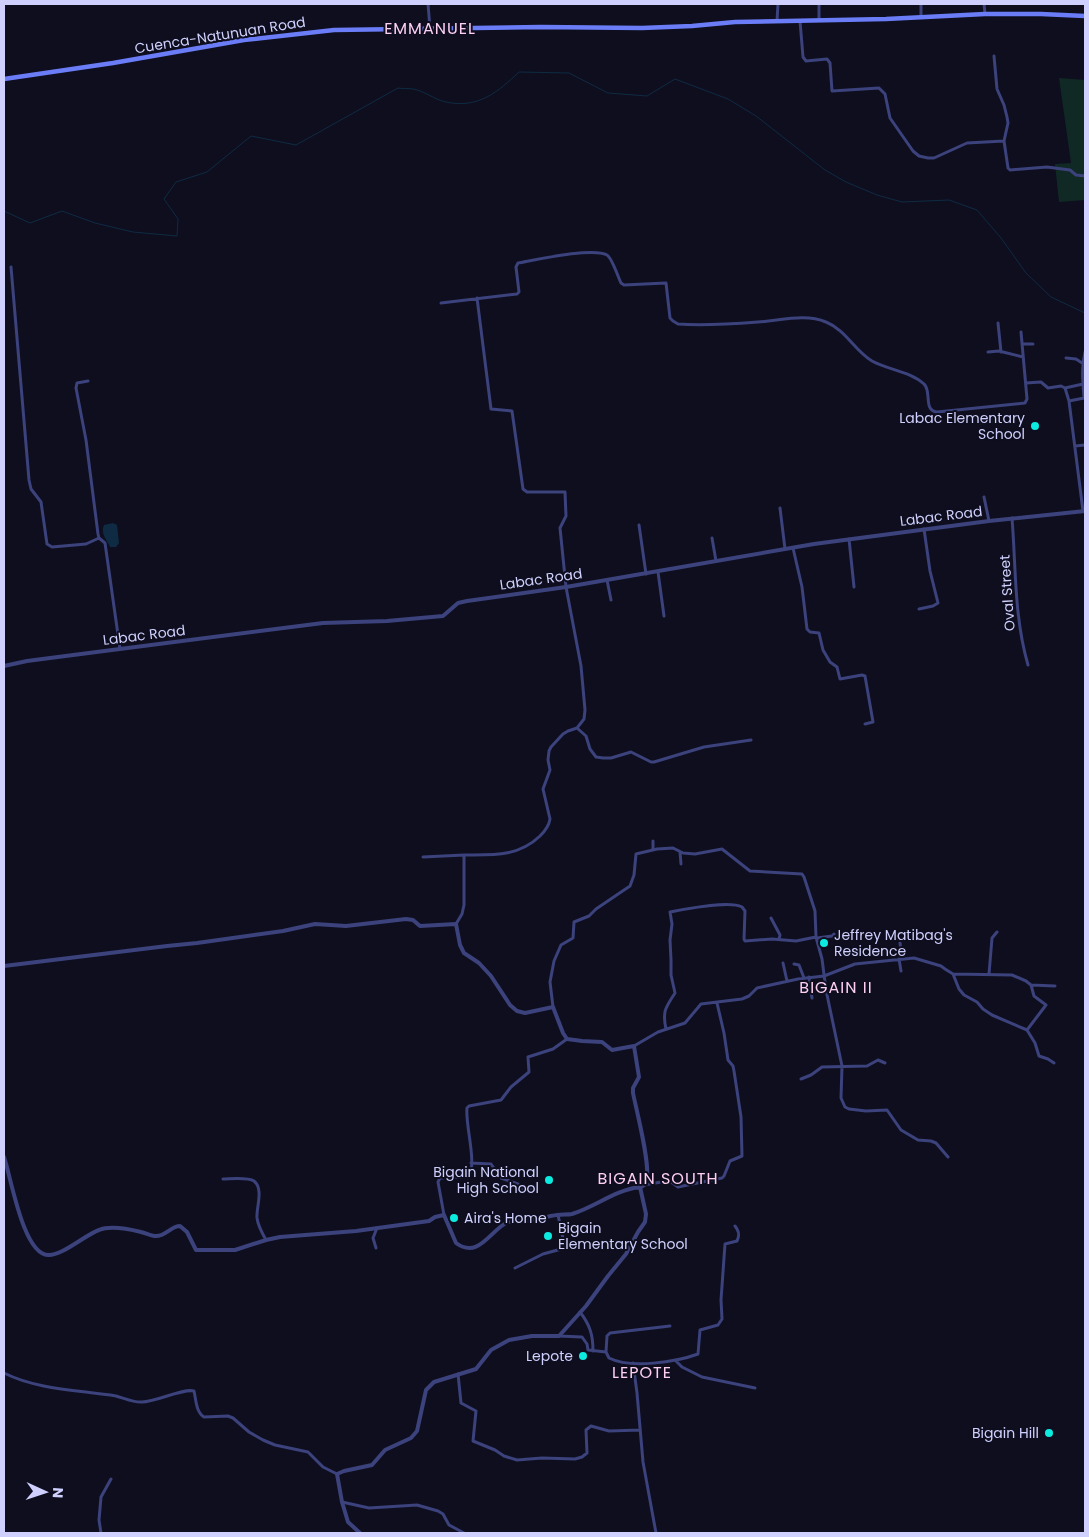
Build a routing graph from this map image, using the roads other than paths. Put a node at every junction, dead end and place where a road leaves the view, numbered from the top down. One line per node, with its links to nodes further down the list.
1 (428, 4): 12 (street)
2 (778, 4): 11 (street)
3 (819, 4): 10 (street)
4 (921, 4): 7 (street)
5 (984, 4): 6 (street)
6 (985, 14): 7 (main road, Cuenca-Natunuan Road); 8 (main road, Cuenca-Natunuan Road)
7 (921, 16): 10 (main road, Cuenca-Natunuan Road)
8 (1085, 16)
9 (800, 20): 10 (main road, Cuenca-Natunuan Road); 11 (main road, Cuenca-Natunuan Road); 15 (street)
10 (820, 20)
11 (777, 22): 12 (main road, Cuenca-Natunuan Road)
12 (430, 28): 14 (main road, Cuenca-Natunuan Road)
13 (994, 56): 15 (street)
14 (4, 79)
15 (1004, 140): 16 (street)
16 (1085, 176)
17 (11, 267): 44 (street)
18 (477, 298): 19 (street); 31 (street); 53 (street)
19 (441, 303)
20 (998, 323): 25 (street)
21 (1021, 332): 22 (street)
22 (1022, 344): 23 (street); 27 (street)
23 (1033, 344)
24 (988, 352): 25 (street)
25 (1001, 352): 27 (street)
26 (1085, 352): 29 (street)
27 (1023, 356): 31 (street)
28 (1066, 358): 29 (street)
29 (1084, 364): 32 (street)
30 (88, 380): 44 (street)
31 (1026, 383): 33 (street)
32 (1083, 384): 33 (street); 34 (street)
33 (1065, 388): 34 (street)
34 (1069, 401): 36 (street)
35 (1085, 445): 36 (street)
36 (1075, 446): 39 (street)
37 (984, 497): 41 (street)
38 (780, 508): 48 (street)
39 (1084, 511): 40 (street, Labac Road)
40 (1012, 518): 41 (street, Labac Road); 59 (street, Oval Street)
41 (989, 521): 43 (street, Labac Road)
42 (639, 524): 51 (street)
43 (924, 529): 46 (street, Labac Road); 56 (street)
44 (100, 538): 58 (street)
45 (712, 538): 49 (street)
46 (849, 540): 47 (street, Labac Road); 54 (street)
47 (793, 548): 48 (street, Labac Road); 61 (street)
48 (785, 549): 49 (street, Labac Road)
49 (716, 561): 50 (street, Labac Road)
50 (658, 572): 51 (street, Labac Road); 57 (street)
51 (646, 574): 52 (street, Labac Road)
52 (607, 580): 53 (street, Labac Road); 55 (street)
53 (566, 587): 58 (street, Labac Road); 62 (street)
54 (854, 588)
55 (611, 600)
56 (919, 609)
57 (664, 616)
58 (120, 649): 60 (street, Labac Road)
59 (1028, 665)
60 (4, 666)
61 (865, 724)
62 (577, 728): 63 (street); 67 (street)
63 (751, 740)
64 (652, 841): 65 (street)
65 (654, 849): 66 (street); 92 (street)
66 (680, 852): 69 (street); 74 (street)
67 (464, 854): 68 (street); 71 (street)
68 (423, 857)
69 (681, 864)
70 (771, 918): 75 (street)
71 (456, 924): 80 (street); 92 (street)
72 (997, 932): 83 (street)
73 (834, 934): 74 (street)
74 (816, 937): 75 (street); 84 (street)
75 (779, 939): 93 (street)
76 (900, 944): 77 (street)
77 (900, 959): 81 (street); 82 (street); 84 (street)
78 (783, 962): 87 (street)
79 (794, 964): 86 (street)
80 (4, 966)
81 (901, 971)
82 (954, 974): 83 (street); 94 (street)
83 (989, 974): 88 (street)
84 (824, 976): 85 (street); 99 (street)
85 (809, 977): 86 (street); 90 (street)
86 (804, 978): 87 (street)
87 (787, 981): 91 (street)
88 (1031, 985): 89 (street); 94 (street)
89 (1055, 986)
90 (812, 998)
91 (717, 1003): 93 (street); 106 (street)
92 (553, 1007): 95 (street)
93 (666, 1029): 96 (street)
94 (1027, 1030): 98 (street)
95 (567, 1039): 96 (street); 103 (street)
96 (634, 1046): 106 (street)
97 (885, 1063): 99 (street)
98 (1054, 1063)
99 (842, 1066): 100 (street); 102 (street)
100 (801, 1079)
101 (4, 1157): 111 (street)
102 (948, 1157)
103 (472, 1164): 105 (street); 108 (street)
104 (223, 1179): 111 (street)
105 (535, 1186)
106 (642, 1186): 107 (street); 114 (street)
107 (558, 1215): 108 (street); 113 (street)
108 (444, 1216): 110 (street)
109 (735, 1226): 119 (street)
110 (377, 1228): 111 (street); 112 (street)
111 (266, 1240)
112 (376, 1248)
113 (515, 1268)
114 (580, 1312): 116 (street); 117 (street)
115 (670, 1326): 118 (street)
116 (560, 1336): 117 (street); 122 (street)
117 (593, 1351): 118 (street)
118 (606, 1352): 120 (street)
119 (675, 1360): 120 (street); 123 (street)
120 (632, 1363): 124 (street)
121 (4, 1373): 125 (street)
122 (458, 1374): 124 (street); 125 (street)
123 (755, 1388)
124 (640, 1430): 131 (street)
125 (337, 1474): 127 (street)
126 (111, 1479): 128 (street)
127 (342, 1502): 129 (street); 130 (street)
128 (101, 1533)
129 (360, 1533)
130 (464, 1533)
131 (656, 1533)

